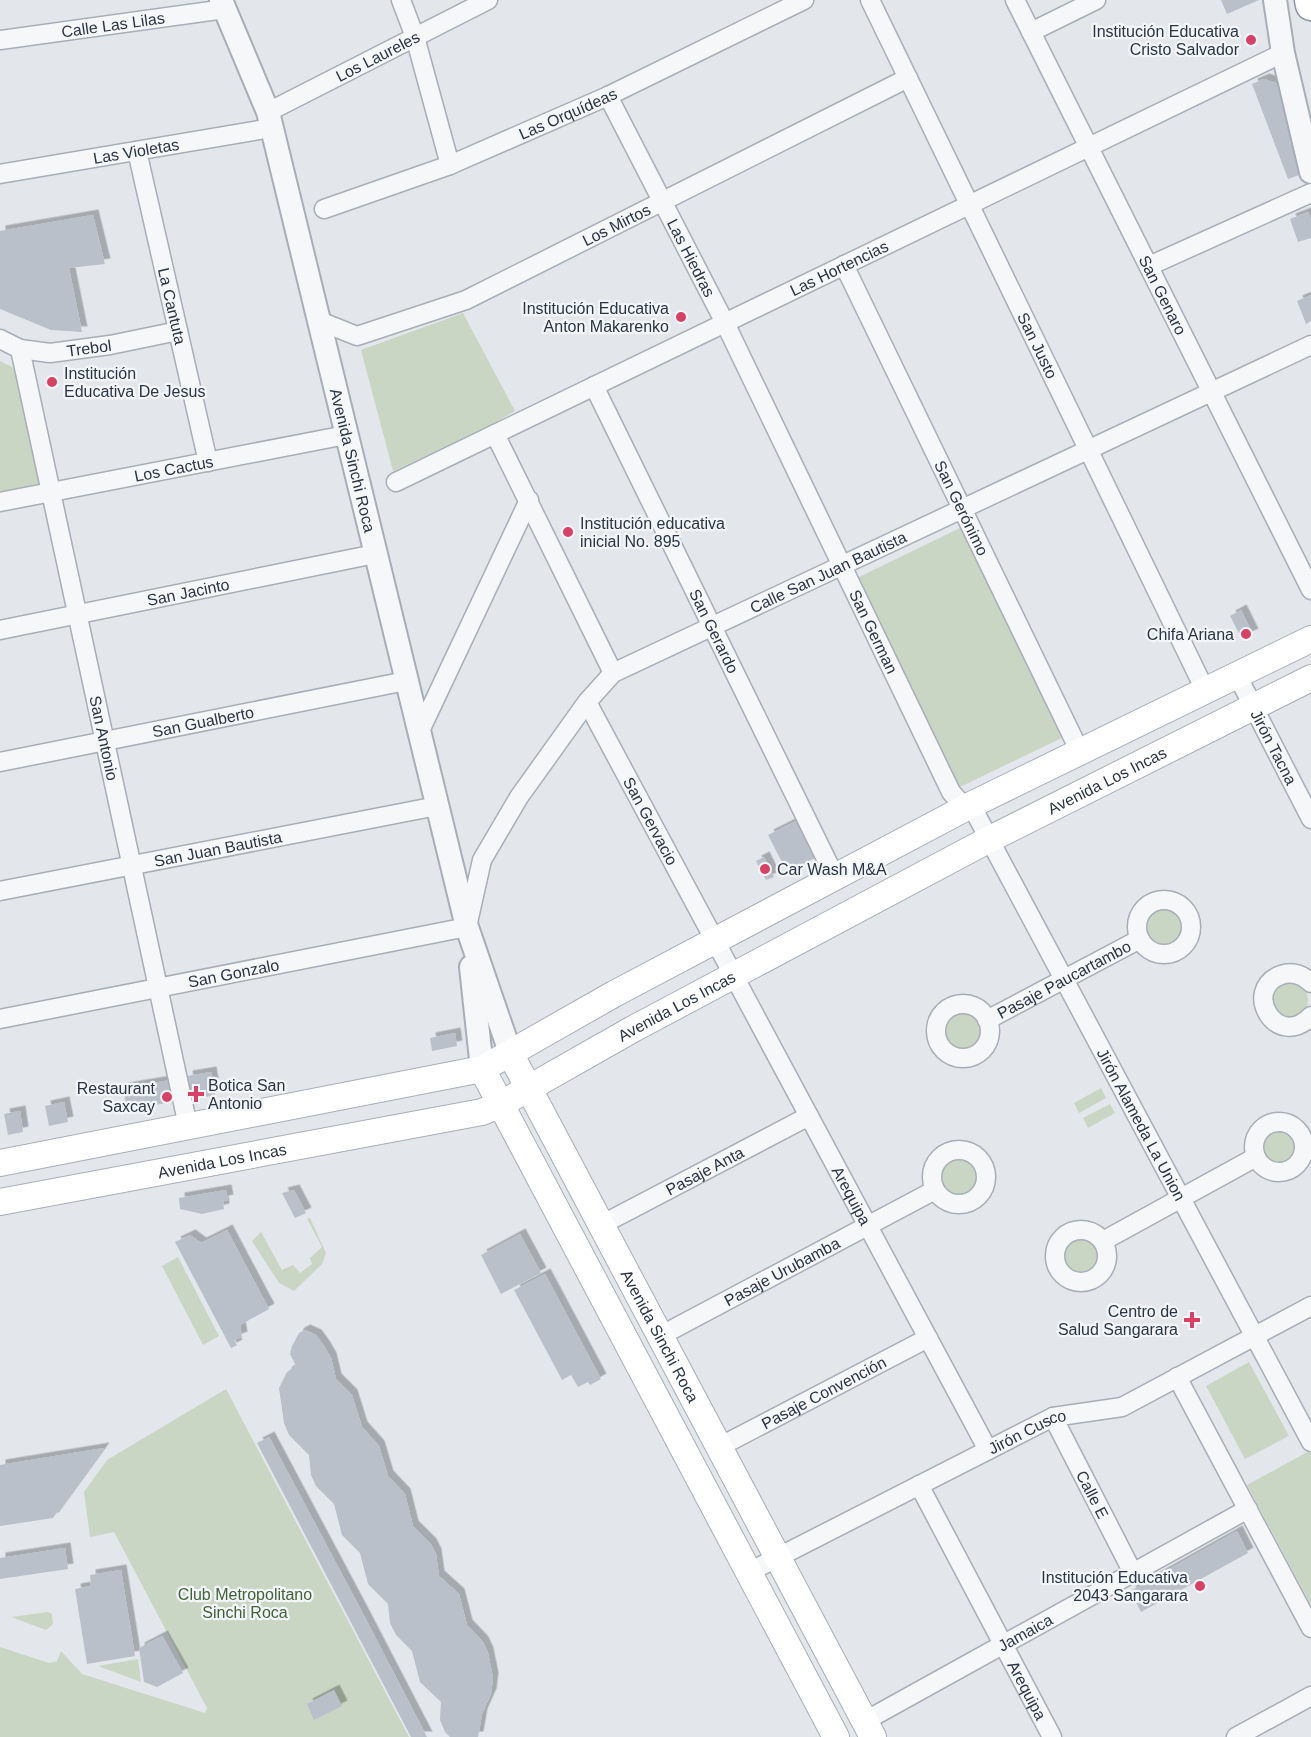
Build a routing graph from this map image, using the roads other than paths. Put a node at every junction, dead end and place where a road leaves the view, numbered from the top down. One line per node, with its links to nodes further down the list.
1 (401, 0): 12 (street)
2 (488, 0): 12 (street, Los Laureles)
3 (804, 0): 16 (street, Las Orquídeas)
4 (870, 0): 15 (street, San Justo)
5 (1015, 0): 11 (street, San Genaro)
6 (1096, 0): 11 (street)
7 (1275, 0): 14 (street)
8 (1310, 0): 10 (highway)
9 (223, 4): 13 (street, Calle Las Lilas); 17 (street, Avenida Sinchi Roca)
10 (1311, 5)
11 (1031, 32): 18 (street, San Genaro)
12 (416, 37): 17 (street, Los Laureles); 20 (street)
13 (0, 40)
14 (1283, 53): 18 (street, Las Hortencias); 21 (street)
15 (908, 78): 24 (street, Los Mirtos); 25 (street, San Justo)
16 (608, 96): 20 (street, Las Orquídeas); 24 (street, Las Hiedras)
17 (269, 120): 19 (street, Las Violetas); 29 (street, Avenida Sinchi Roca)
18 (1089, 147): 25 (street, Las Hortencias); 28 (street, San Genaro)
19 (136, 151): 22 (street, Las Violetas); 31 (street, La Cantuta)
20 (450, 165): 26 (street, Las Orquídeas)
21 (1311, 172)
22 (0, 174)
23 (1311, 193): 28 (street)
24 (662, 201): 29 (street, Los Mirtos); 30 (street, Las Hiedras)
25 (969, 204): 27 (street, Las Hortencias); 39 (street, San Justo)
26 (324, 209)
27 (844, 265): 30 (street, Las Hortencias); 45 (street, San Gerónimo)
28 (1149, 267): 36 (street, San Genaro)
29 (317, 320): 38 (street, Avenida Sinchi Roca)
30 (724, 323): 35 (street, Las Hortencias); 47 (street, San German)
31 (178, 331): 34 (street, Trebol); 40 (street, La Cantuta)
32 (0, 339): 34 (street, Trebol)
33 (1311, 345): 36 (street, Calle San Juan Bautista)
34 (20, 349): 42 (street, San Antonio)
35 (594, 386): 37 (street, Las Hortencias); 50 (street, San Gerardo)
36 (1211, 392): 39 (street, Calle San Juan Bautista); 48 (street, San Genaro)
37 (495, 434): 41 (street, Las Hortencias); 43 (street)
38 (346, 435): 40 (street, Los Cactus); 46 (street, Avenida Sinchi Roca)
39 (1088, 450): 45 (street, Calle San Juan Bautista); 57 (street, San Justo)
40 (208, 462): 42 (street, Los Cactus)
41 (396, 482)
42 (53, 492): 44 (street, Los Cactus); 49 (street, San Antonio)
43 (529, 500): 53 (street); 60 (street)
44 (0, 502)
45 (962, 509): 47 (street, Calle San Juan Bautista); 62 (street, San Gerónimo)
46 (375, 554): 49 (street, San Jacinto); 56 (street, Avenida Sinchi Roca)
47 (842, 565): 50 (street, Calle San Juan Bautista); 65 (street, San German)
48 (1311, 591)
49 (79, 614): 51 (street, San Jacinto); 61 (street, San Antonio)
50 (712, 626): 53 (street, Calle San Juan Bautista); 69 (street, San Gerardo)
51 (0, 630)
52 (1311, 639): 54 (main road)
53 (613, 673): 58 (street, Calle San Juan Bautista)
54 (1237, 675): 57 (main road); 59 (street, Jirón Tacna)
55 (1311, 678): 59 (main road, Avenida Los Incas)
56 (406, 681): 60 (street, Avenida Sinchi Roca); 61 (street, San Gualberto)
57 (1205, 690): 62 (main road)
58 (587, 702): 71 (street, Calle San Juan Bautista); 73 (street, San Gervacio)
59 (1253, 707): 66 (street, Jirón Tacna); 67 (main road, Avenida Los Incas)
60 (419, 733): 64 (street, Avenida Sinchi Roca)
61 (106, 740): 63 (street, San Gualberto); 68 (street, San Antonio)
62 (1080, 752): 65 (main road)
63 (0, 762)
64 (437, 806): 68 (street, San Juan Bautista); 71 (street, Avenida Sinchi Roca)
65 (968, 807): 67 (street, Jirón Alameda La Union); 69 (main road)
66 (1311, 819)
67 (988, 840): 74 (main road, Avenida Los Incas); 75 (street, Jirón Alameda La Union)
68 (132, 866): 70 (street, San Juan Bautista); 77 (street, San Antonio)
69 (835, 877): 73 (main road)
70 (0, 891)
71 (467, 927): 77 (street, San Gonzalo); 81 (street, Avenida Sinchi Roca); 82 (street, Avenida Sinchi Roca)
72 (1140, 939): 75 (street, Pasaje Paucartambo)
73 (715, 941): 74 (street, Arequipa); 81 (main road)
74 (734, 976): 83 (main road, Avenida Los Incas); 85 (street, Arequipa)
75 (1063, 980): 80 (street, Pasaje Paucartambo); 91 (street, Jirón Alameda La Union)
76 (1311, 983): 78 (street)
77 (158, 988): 79 (street, San Gonzalo); 86 (street, San Antonio)
78 (1311, 1016)
79 (0, 1019)
80 (987, 1020)
81 (511, 1054): 82 (main road); 83 (main road, Avenida Sinchi Roca)
82 (482, 1069): 84 (main road, Avenida Sinchi Roca); 86 (main road)
83 (529, 1089): 84 (main road, Avenida Los Incas); 92 (main road, Avenida Sinchi Roca)
84 (501, 1104): 90 (main road, Avenida Los Incas); 107 (main road, Avenida Sinchi Roca)
85 (809, 1116): 92 (street, Pasaje Anta); 93 (street, Arequipa)
86 (188, 1126): 88 (main road)
87 (1256, 1157): 91 (street)
88 (0, 1163)
89 (935, 1190): 93 (street, Pasaje Urubamba)
90 (1, 1194)
91 (1180, 1199): 94 (street); 97 (street, Jirón Alameda La Union)
92 (601, 1225): 96 (main road, Avenida Sinchi Roca)
93 (868, 1226): 96 (street, Pasaje Urubamba); 98 (street, Arequipa)
94 (1103, 1241)
95 (1311, 1306): 97 (street, Jirón Cusco)
96 (660, 1336): 102 (main road, Avenida Sinchi Roca)
97 (1254, 1336): 99 (street, Jirón Cusco); 101 (street, Jirón Alameda La Union)
98 (928, 1338): 102 (street, Pasaje Convención); 103 (street, Arequipa)
99 (1178, 1377): 100 (street, Jirón Cusco); 105 (street)
100 (1053, 1417): 103 (street, Jirón Cusco); 108 (street, Calle E)
101 (1311, 1442)
102 (719, 1447): 106 (main road, Avenida Sinchi Roca)
103 (988, 1450): 104 (street, Jirón Cusco)
104 (920, 1485): 106 (street, Jirón Cusco); 110 (street, Arequipa)
105 (1248, 1509): 108 (street, Jamaica); 109 (street)
106 (778, 1557): 107 (street, Jirón Cusco); 112 (main road, Avenida Sinchi Roca)
107 (749, 1572): 113 (main road, Avenida Sinchi Roca)
108 (1133, 1573): 110 (street, Jamaica)
109 (1311, 1628)
110 (1003, 1644): 112 (street, Jamaica); 114 (street, Arequipa)
111 (1311, 1696): 115 (street)
112 (869, 1729)
113 (836, 1737)
114 (1052, 1737)
115 (1236, 1737)

